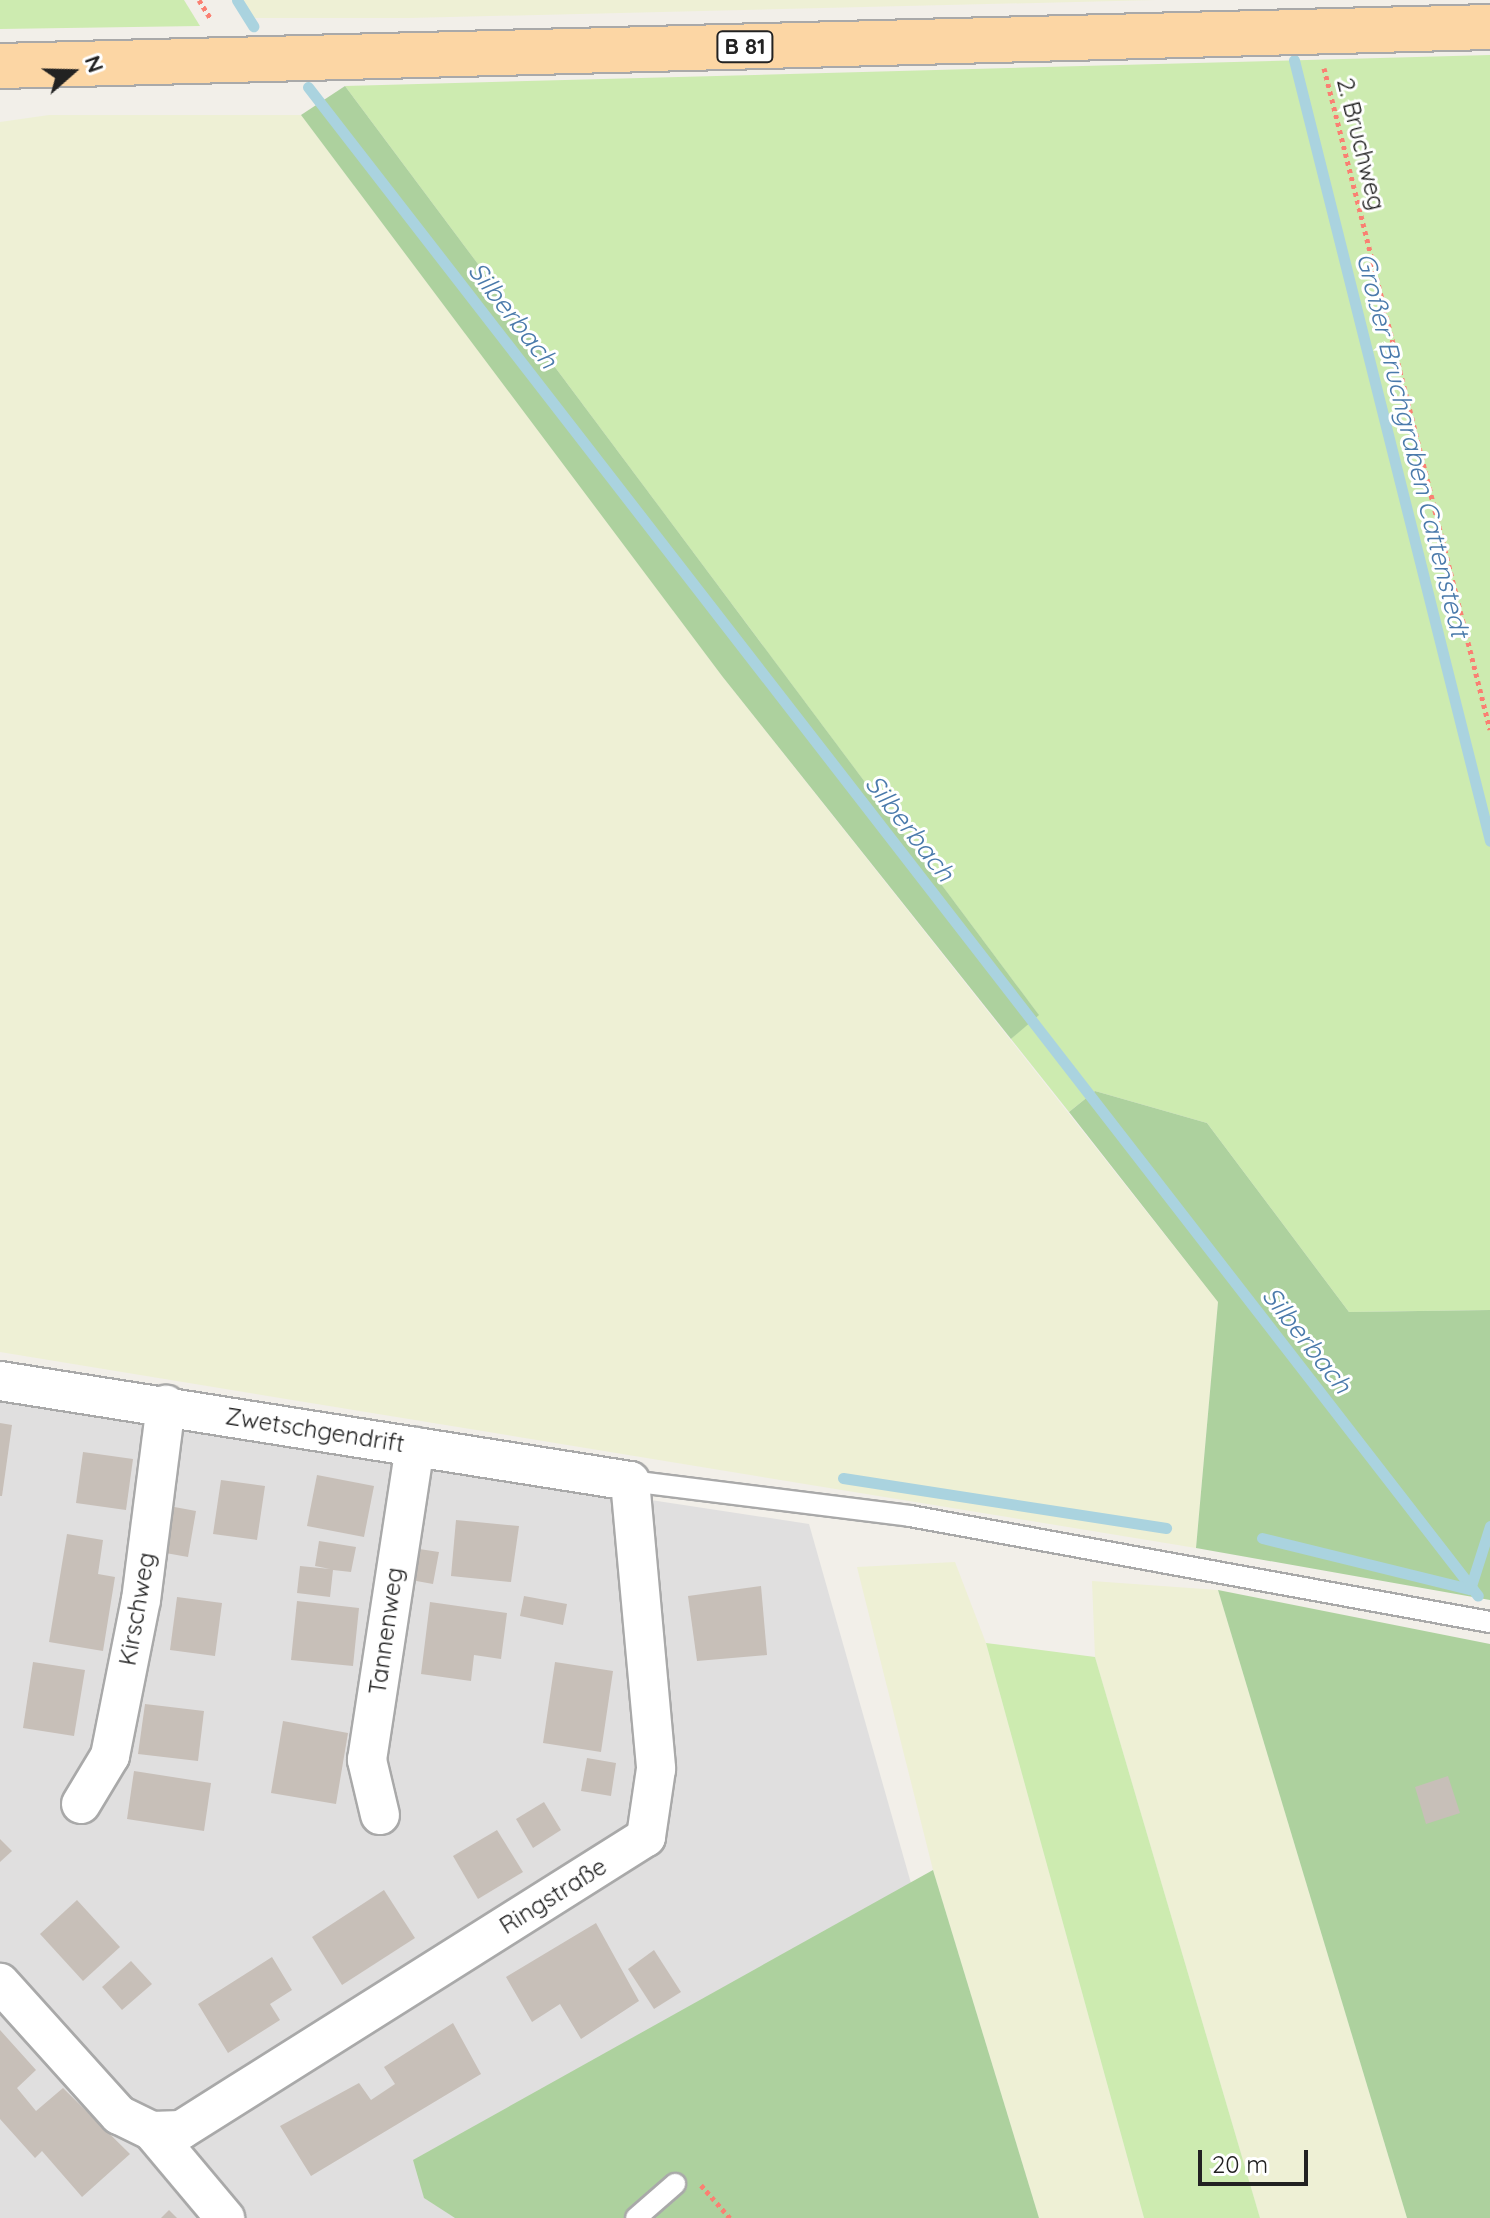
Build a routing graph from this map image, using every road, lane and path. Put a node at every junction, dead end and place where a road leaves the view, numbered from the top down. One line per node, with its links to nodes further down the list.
1 (1490, 27): 2 (main road, B 81)
2 (1317, 32): 3 (main road, B 81); 4 (path, 2. Bruchweg)
3 (0, 66)
4 (1490, 730)
5 (0, 1381): 6 (street, Zwetschgendrift)
6 (166, 1405): 7 (street, Zwetschgendrift); 10 (street, Kirschweg)
7 (415, 1447): 8 (street, Zwetschgendrift); 11 (street, Tannenweg)
8 (630, 1481): 9 (lane); 13 (street, Ringstraße)
9 (1490, 1622)
10 (81, 1804)
11 (380, 1815)
12 (0, 1983): 13 (street)
13 (152, 2131): 15 (street)
14 (675, 2184): 16 (lane)
15 (225, 2218)
16 (636, 2218)

